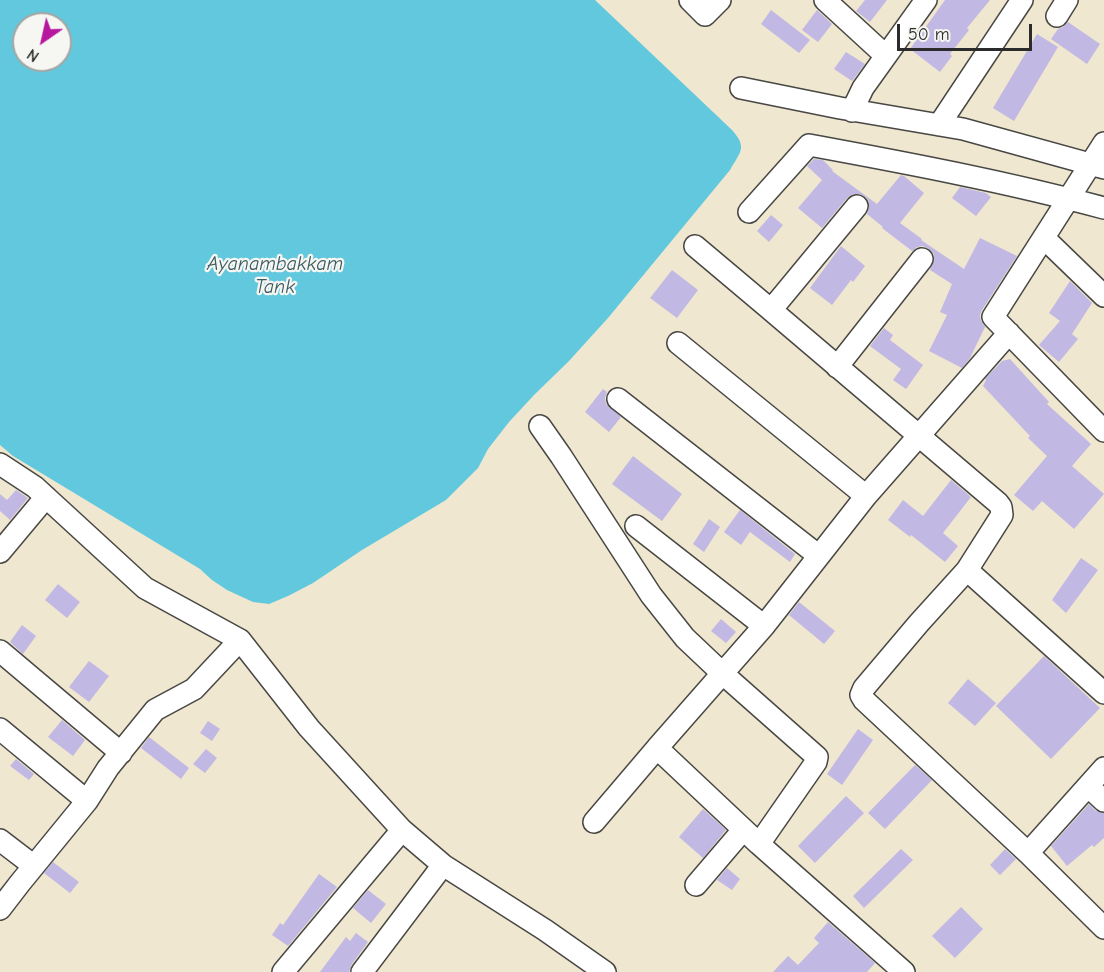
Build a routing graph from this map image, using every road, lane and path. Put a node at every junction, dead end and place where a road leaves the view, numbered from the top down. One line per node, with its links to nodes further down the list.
1 (690, 0): 2 (street)
2 (720, 0)
3 (825, 0): 6 (street)
4 (926, 0): 6 (street)
5 (1022, 0): 9 (street)
6 (886, 56): 8 (street)
7 (741, 88): 8 (street)
8 (852, 111): 9 (street)
9 (939, 125): 11 (street)
10 (1104, 143): 11 (street)
11 (1097, 166): 12 (street)
12 (1069, 199): 14 (street); 15 (street); 16 (street)
13 (857, 206): 20 (street)
14 (1104, 208)
15 (749, 212)
16 (1044, 238): 19 (street); 21 (street)
17 (695, 246): 20 (street)
18 (922, 259): 23 (street)
19 (1104, 296)
20 (771, 310): 23 (street)
21 (1009, 333): 26 (street); 27 (street)
22 (678, 343): 29 (street)
23 (837, 367): 27 (street)
24 (618, 399): 33 (street)
25 (540, 426): 38 (street)
26 (1104, 431)
27 (918, 435): 29 (street); 34 (street)
28 (0, 464): 30 (street)
29 (866, 496): 33 (street)
30 (46, 497): 32 (street); 36 (street)
31 (636, 526): 35 (street)
32 (0, 552)
33 (819, 556): 35 (street)
34 (968, 570): 39 (street); 52 (street)
35 (764, 626): 38 (street)
36 (240, 640): 42 (street); 48 (street)
37 (0, 651): 42 (street)
38 (722, 673): 41 (street); 51 (street)
39 (1104, 693)
40 (0, 729): 45 (street)
41 (657, 748): 47 (street); 49 (street)
42 (121, 753): 45 (street)
43 (1104, 768): 44 (street)
44 (1088, 786): 46 (street); 52 (street)
45 (87, 801): 54 (street)
46 (1104, 801)
47 (594, 822)
48 (402, 830): 53 (street); 58 (street)
49 (743, 830): 51 (street); 55 (street)
50 (0, 840): 54 (street)
51 (759, 844): 61 (street)
52 (1028, 853): 57 (street)
53 (443, 865): 59 (street); 60 (street)
54 (34, 866): 56 (street)
55 (696, 885)
56 (0, 909)
57 (1104, 928)
58 (283, 972)
59 (362, 972)
60 (605, 972)
61 (904, 972)

